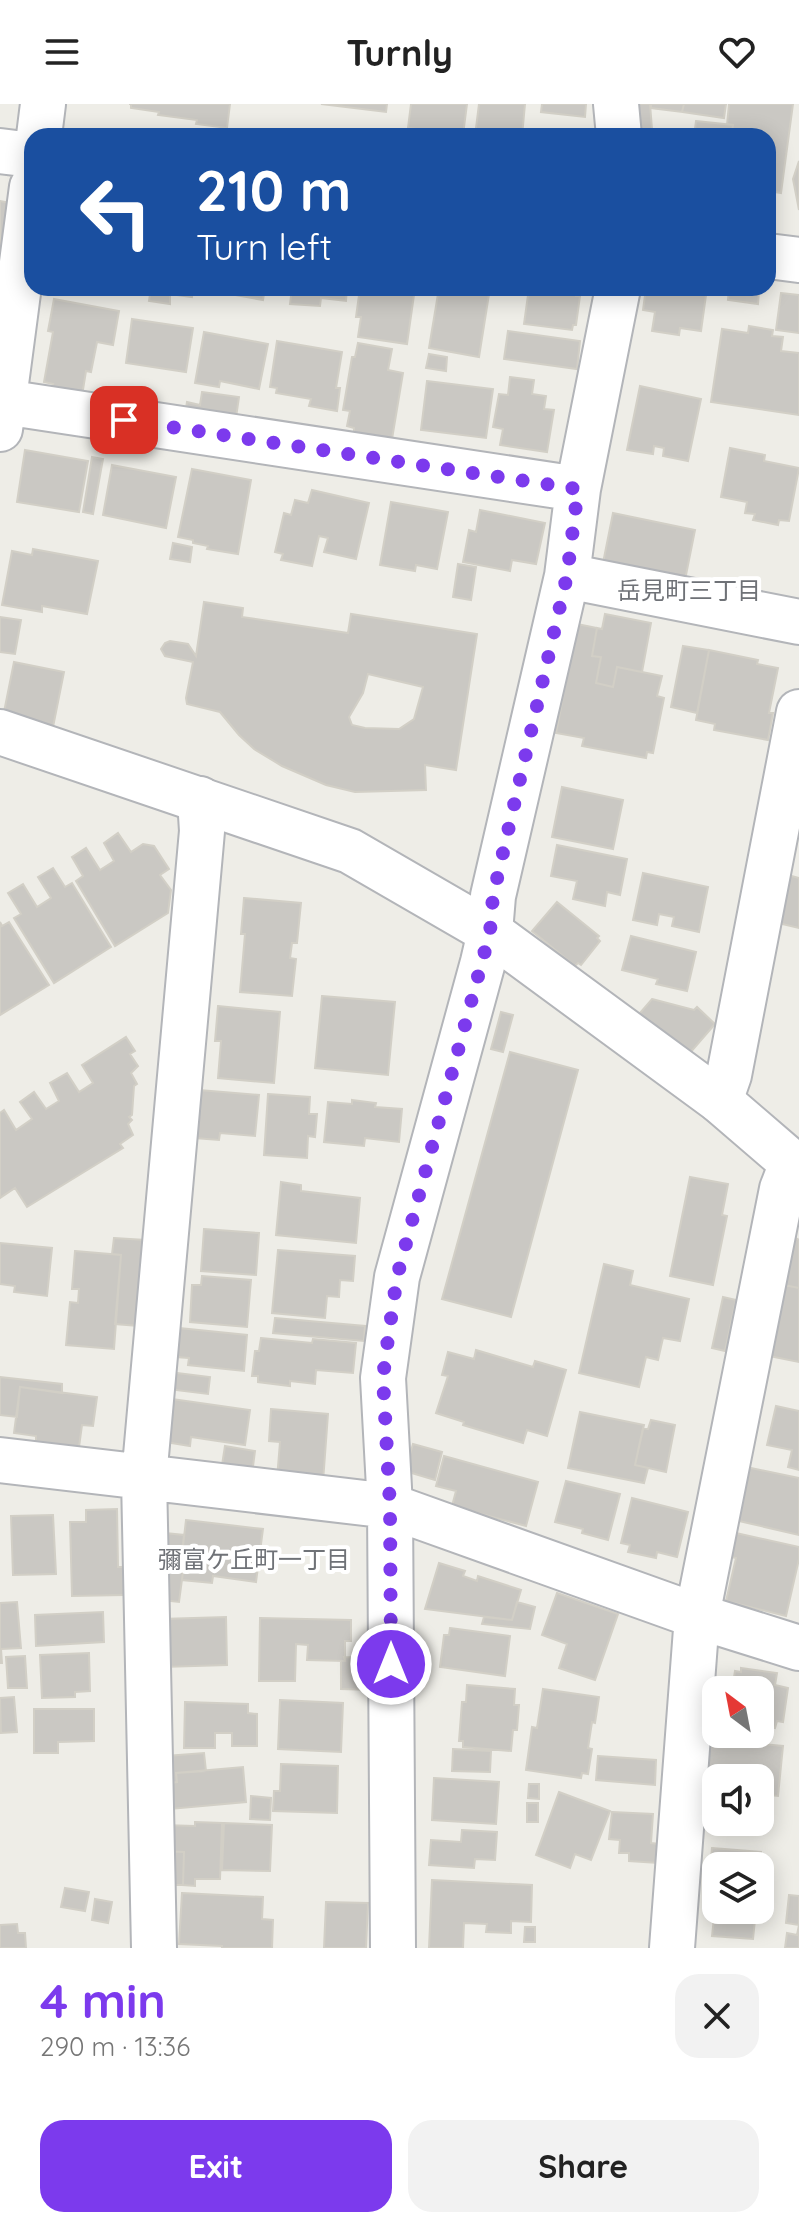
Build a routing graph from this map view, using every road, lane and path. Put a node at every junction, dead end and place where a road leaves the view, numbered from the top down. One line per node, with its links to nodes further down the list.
1 (43, 104): 3 (street)
2 (616, 104): 4 (street)
3 (40, 128)
4 (618, 128)
5 (0, 151): 6 (street)
6 (24, 154)
7 (24, 248): 11 (street)
8 (776, 257): 9 (street)
9 (799, 260)
10 (616, 296): 12 (street)
11 (2, 416): 12 (street)
12 (578, 489): 13 (street)
13 (567, 576): 14 (street); 18 (street)
14 (799, 622)
15 (799, 712): 19 (street)
16 (0, 732): 17 (street)
17 (200, 799): 18 (street); 22 (street)
18 (490, 932): 19 (street); 23 (street)
19 (720, 1101): 20 (street)
20 (796, 1166): 24 (street)
21 (0, 1460): 22 (street)
22 (144, 1478): 23 (street); 26 (street)
23 (390, 1506): 24 (street); 27 (street)
24 (697, 1616): 25 (street); 28 (street)
25 (799, 1648)
26 (154, 1948)
27 (393, 1948)
28 (672, 1948)

